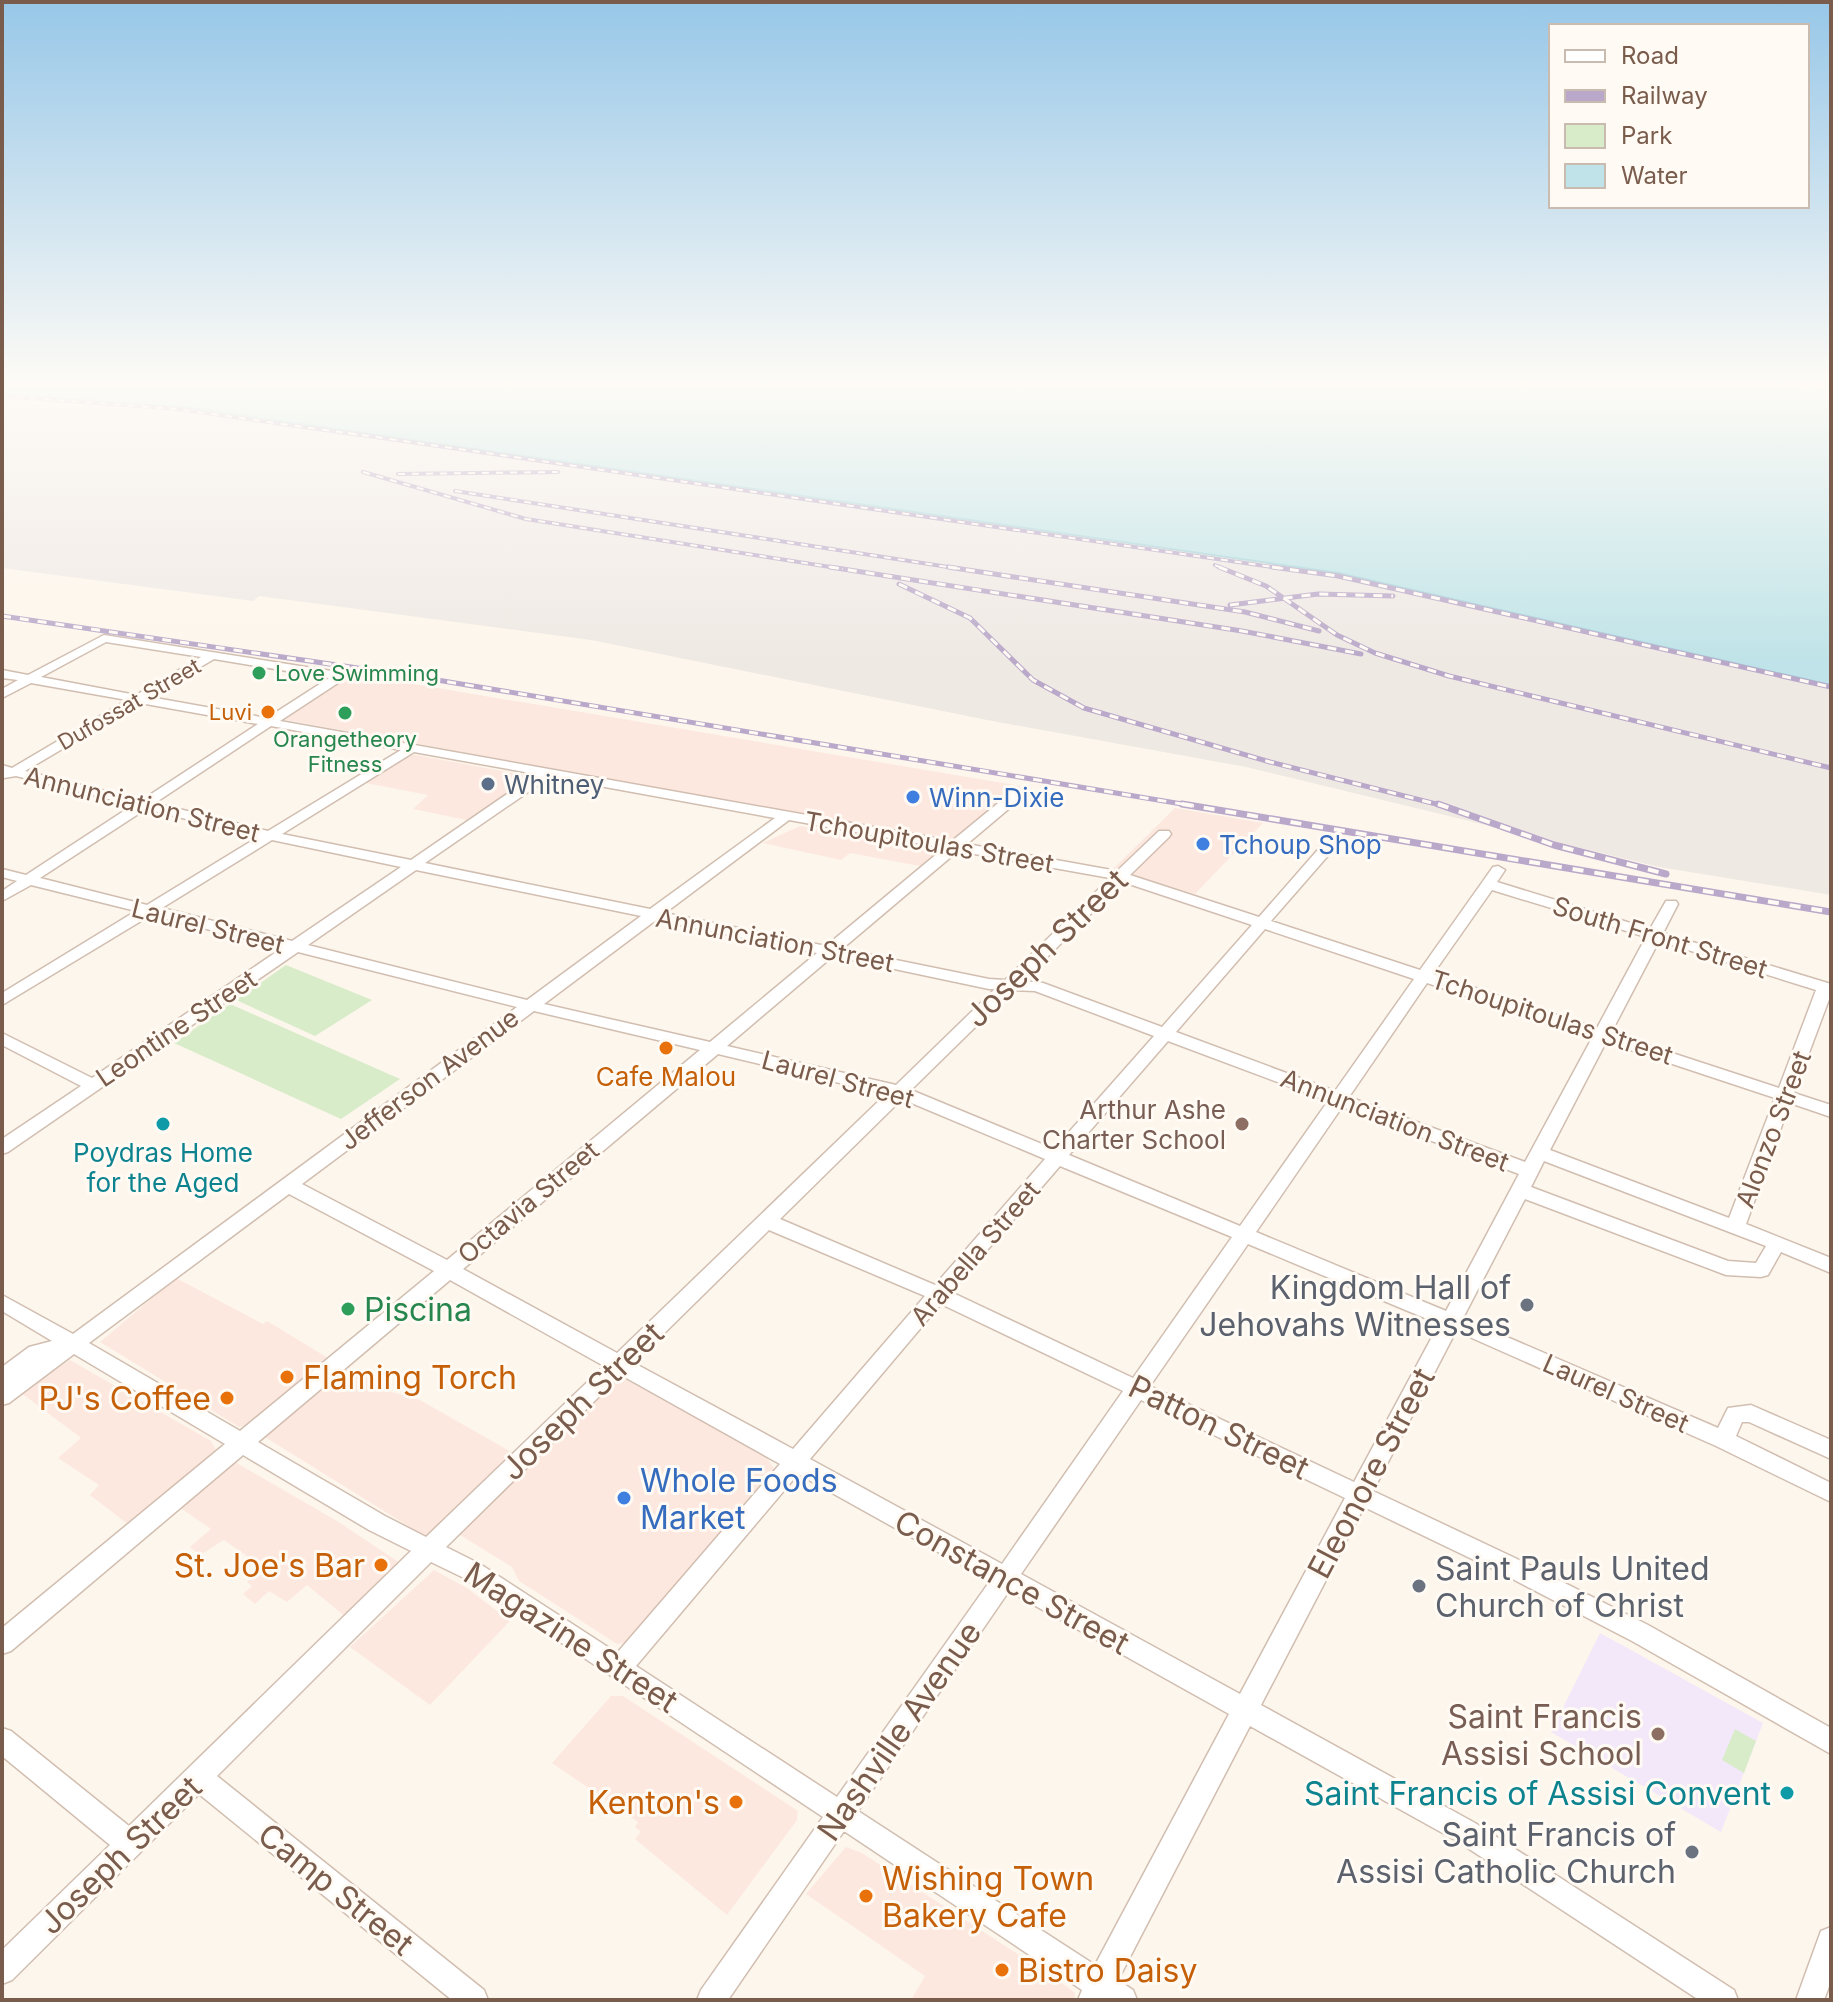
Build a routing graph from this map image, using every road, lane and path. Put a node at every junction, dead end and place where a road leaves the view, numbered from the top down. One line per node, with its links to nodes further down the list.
1 (214, 654): 3 (street); 5 (street, Dufossat Street); 6 (street)
2 (2, 674): 3 (street, Tchoupitoulas Street)
3 (30, 679): 4 (street); 5 (street, Tchoupitoulas Street)
4 (2, 694)
5 (139, 699): 6 (street, Tchoupitoulas Street); 8 (street, Dufossat Street)
6 (270, 723): 7 (street, Tchoupitoulas Street); 11 (street)
7 (411, 749): 9 (street, Tchoupitoulas Street); 14 (street)
8 (6, 773): 11 (street, Annunciation Street)
9 (547, 773): 12 (street, Tchoupitoulas Street); 17 (street, Leontine Street)
10 (1019, 793): 16 (street, Octavia Street)
11 (145, 804): 14 (street, Annunciation Street); 21 (street)
12 (786, 816): 16 (street, Tchoupitoulas Street); 26 (street, Jefferson Avenue)
13 (1164, 834): 20 (street, Joseph Street)
14 (268, 835): 17 (street, Annunciation Street); 25 (street)
15 (1334, 840): 27 (street, Arabella Street)
16 (954, 846): 20 (street, Tchoupitoulas Street); 30 (street, Octavia Street)
17 (411, 866): 26 (street, Annunciation Street); 29 (street, Leontine Street)
18 (1498, 870): 22 (street, Nashville Avenue)
19 (2, 873): 21 (street, Laurel Street)
20 (1120, 876): 27 (street, Tchoupitoulas Street); 32 (street, Joseph Street)
21 (28, 880): 23 (street); 25 (street, Laurel Street)
22 (1489, 884): 28 (street, South Front Street); 31 (street, Nashville Avenue)
23 (2, 897)
24 (1671, 904): 28 (street, Eleonore Street)
25 (146, 911): 29 (street, Laurel Street); 34 (street)
26 (653, 915): 30 (street, Annunciation Street); 35 (street, Jefferson Avenue)
27 (1261, 922): 31 (street, Tchoupitoulas Street); 36 (street, Arabella Street)
28 (1655, 935): 33 (street, South Front Street); 37 (street, Eleonore Street)
29 (294, 948): 35 (street, Laurel Street); 40 (street, Leontine Street)
30 (831, 950): 32 (street, Annunciation Street); 39 (street, Octavia Street)
31 (1426, 976): 37 (street, Tchoupitoulas Street); 43 (street, Nashville Avenue)
32 (1008, 985): 36 (street, Annunciation Street); 41 (street, Joseph Street)
33 (1828, 988): 42 (street, Alonzo Street)
34 (2, 1000)
35 (529, 1005): 39 (street, Laurel Street); 48 (street, Jefferson Avenue)
36 (1166, 1033): 43 (street, Annunciation Street); 46 (street, Arabella Street)
37 (1602, 1034): 42 (street, Tchoupitoulas Street); 47 (street, Eleonore Street)
38 (2, 1038): 40 (street)
39 (715, 1048): 41 (street, Laurel Street); 54 (street, Octavia Street)
40 (93, 1085): 45 (street, Leontine Street)
41 (898, 1091): 46 (street, Laurel Street); 49 (street, Joseph Street)
42 (1788, 1095): 44 (street, Tchoupitoulas Street); 50 (street, Alonzo Street)
43 (1340, 1099): 47 (street, Annunciation Street); 51 (street, Nashville Avenue)
44 (1831, 1111)
45 (2, 1148)
46 (1059, 1158): 51 (street, Laurel Street); 55 (street, Arabella Street)
47 (1530, 1171): 50 (street, Annunciation Street); 52 (street, Annunciation Street); 57 (street, Eleonore Street)
48 (288, 1185): 54 (street, Constance Street); 58 (street, Jefferson Avenue)
49 (767, 1221): 55 (street, Patton Street); 59 (street, Joseph Street)
50 (1736, 1225): 52 (street, Annunciation Street)
51 (1244, 1236): 57 (street, Laurel Street); 61 (street, Nashville Avenue)
52 (1777, 1243): 53 (street, Annunciation Street)
53 (1831, 1266)
54 (447, 1269): 59 (street, Constance Street); 64 (street, Octavia Street)
55 (938, 1294): 61 (street, Patton Street); 66 (street, Arabella Street)
56 (2, 1302): 58 (street, Magazine Street)
57 (1451, 1321): 63 (street, Laurel Street); 68 (street, Eleonore Street)
58 (73, 1343): 60 (street, Jefferson Avenue); 62 (street, Jefferson Avenue); 64 (street, Magazine Street)
59 (620, 1364): 66 (street, Constance Street); 69 (street, Joseph Street)
60 (2, 1378)
61 (1138, 1388): 68 (street, Patton Street); 70 (street, Nashville Avenue)
62 (2, 1397)
63 (1724, 1440): 65 (street); 67 (street, Laurel Street)
64 (242, 1443): 69 (street, Magazine Street); 71 (street, Octavia Street)
65 (1831, 1450)
66 (796, 1464): 70 (street, Constance Street); 72 (street, Arabella Street)
67 (1831, 1493)
68 (1360, 1495): 73 (street, Eleonore Street); 75 (street, Patton Street)
69 (430, 1548): 72 (street, Magazine Street); 76 (street, Joseph Street)
70 (1007, 1578): 73 (street, Constance Street); 77 (street, Nashville Avenue)
71 (2, 1643)
72 (619, 1668): 77 (street, Magazine Street)
73 (1246, 1710): 81 (street, Eleonore Street); 85 (street, Constance Street)
74 (2, 1740): 78 (street)
75 (1831, 1742)
76 (199, 1778): 78 (street, Joseph Street); 82 (street, Camp Street)
77 (839, 1815): 81 (street, Magazine Street); 83 (street, Nashville Avenue)
78 (131, 1845): 80 (street, Joseph Street)
79 (1831, 1941): 86 (street)
80 (2, 1970)
81 (1096, 1992): 84 (street, Magazine Street)
82 (474, 2000)
83 (711, 2000)
84 (1123, 2000)
85 (1724, 2000)
86 (1810, 2000)

